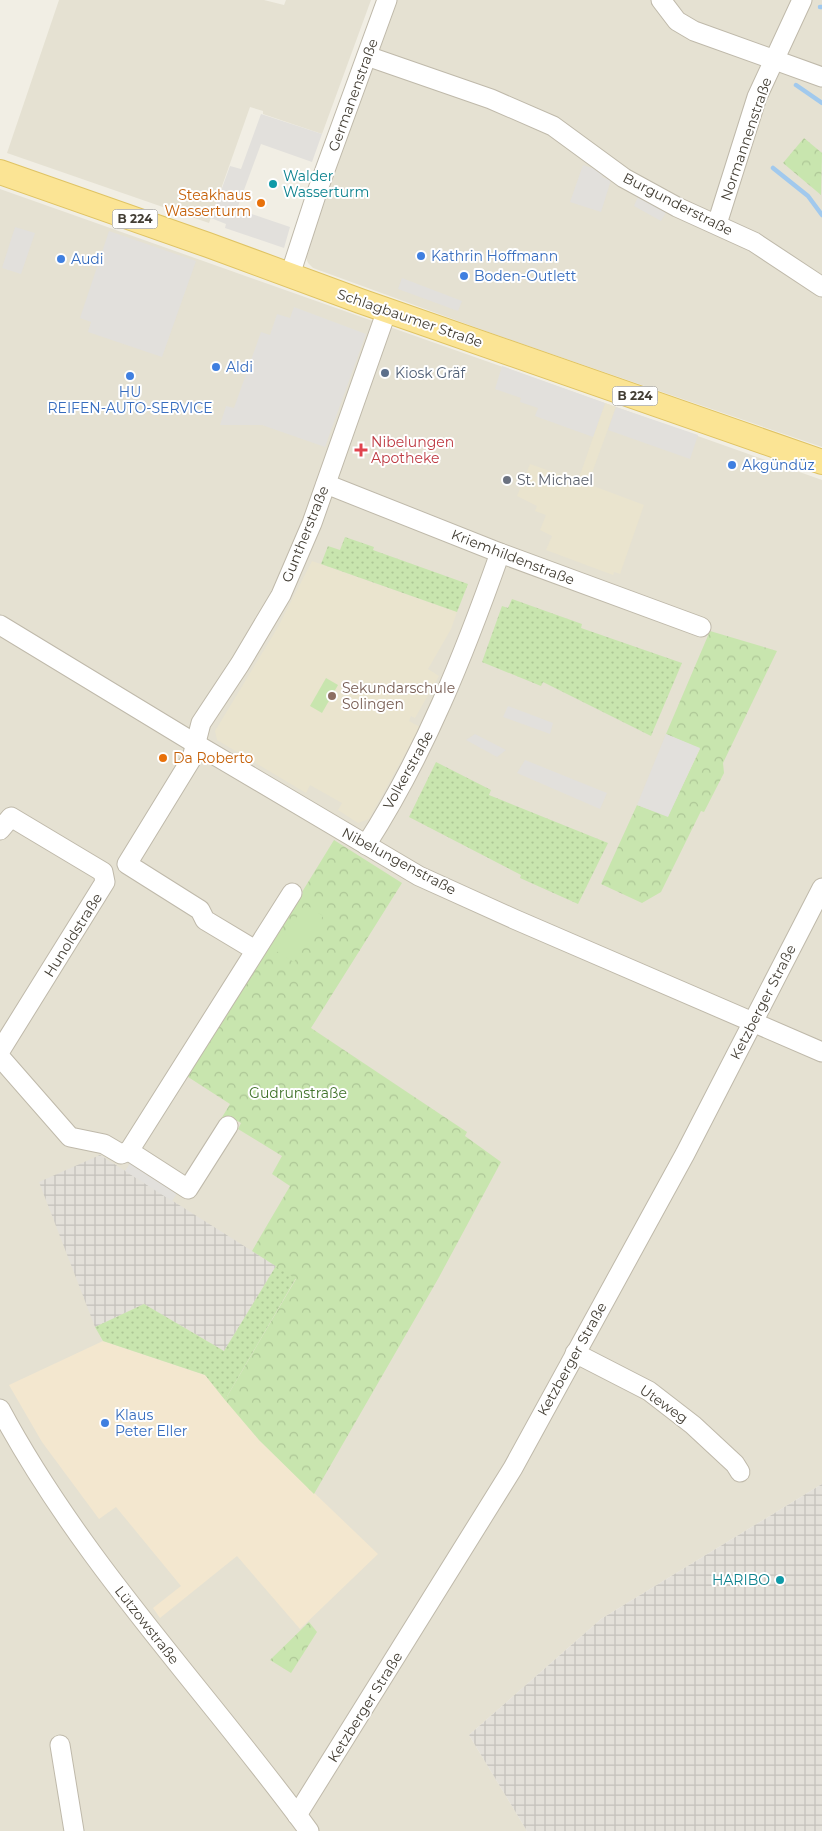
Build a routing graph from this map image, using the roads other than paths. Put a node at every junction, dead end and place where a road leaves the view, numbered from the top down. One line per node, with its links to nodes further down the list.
1 (387, 0): 4 (street, Germanenstraße)
2 (661, 0): 5 (street)
3 (802, 0): 5 (street, Normannenstraße)
4 (367, 56): 8 (street, Burgunderstraße); 9 (street, Germanenstraße)
5 (774, 61): 6 (street); 8 (street, Normannenstraße)
6 (822, 77)
7 (0, 172): 9 (main road, Schlagbaumer Straße / B 224)
8 (717, 224): 10 (street, Burgunderstraße)
9 (290, 275): 11 (main road, Schlagbaumer Straße / B 224)
10 (822, 287)
11 (387, 310): 12 (main road, Schlagbaumer Straße / B 224); 13 (street, Guntherstraße)
12 (822, 462)
13 (326, 484): 14 (street, Kriemhildenstraße); 17 (street, Guntherstraße)
14 (500, 553): 16 (street, Kriemhildenstraße); 19 (street, Volkerstraße)
15 (0, 625): 17 (street, Nibelungenstraße)
16 (701, 627)
17 (196, 744): 19 (street, Nibelungenstraße); 22 (street)
18 (0, 830): 24 (street, Hunoldstraße)
19 (366, 845): 23 (street, Nibelungenstraße)
20 (822, 888): 23 (street, Ketzberger Straße)
21 (292, 893): 22 (street)
22 (255, 950): 28 (street)
23 (754, 1021): 25 (street, Nibelungenstraße); 29 (street, Ketzberger Straße)
24 (0, 1051)
25 (822, 1052)
26 (0, 1057): 28 (street)
27 (228, 1126): 28 (street)
28 (129, 1151)
29 (575, 1353): 31 (street, Uteweg); 33 (street, Ketzberger Straße)
30 (0, 1409): 33 (street, Lützowstraße)
31 (740, 1472)
32 (60, 1746): 34 (street)
33 (297, 1815): 35 (street, Lützowstraße)
34 (74, 1831)
35 (309, 1831)

